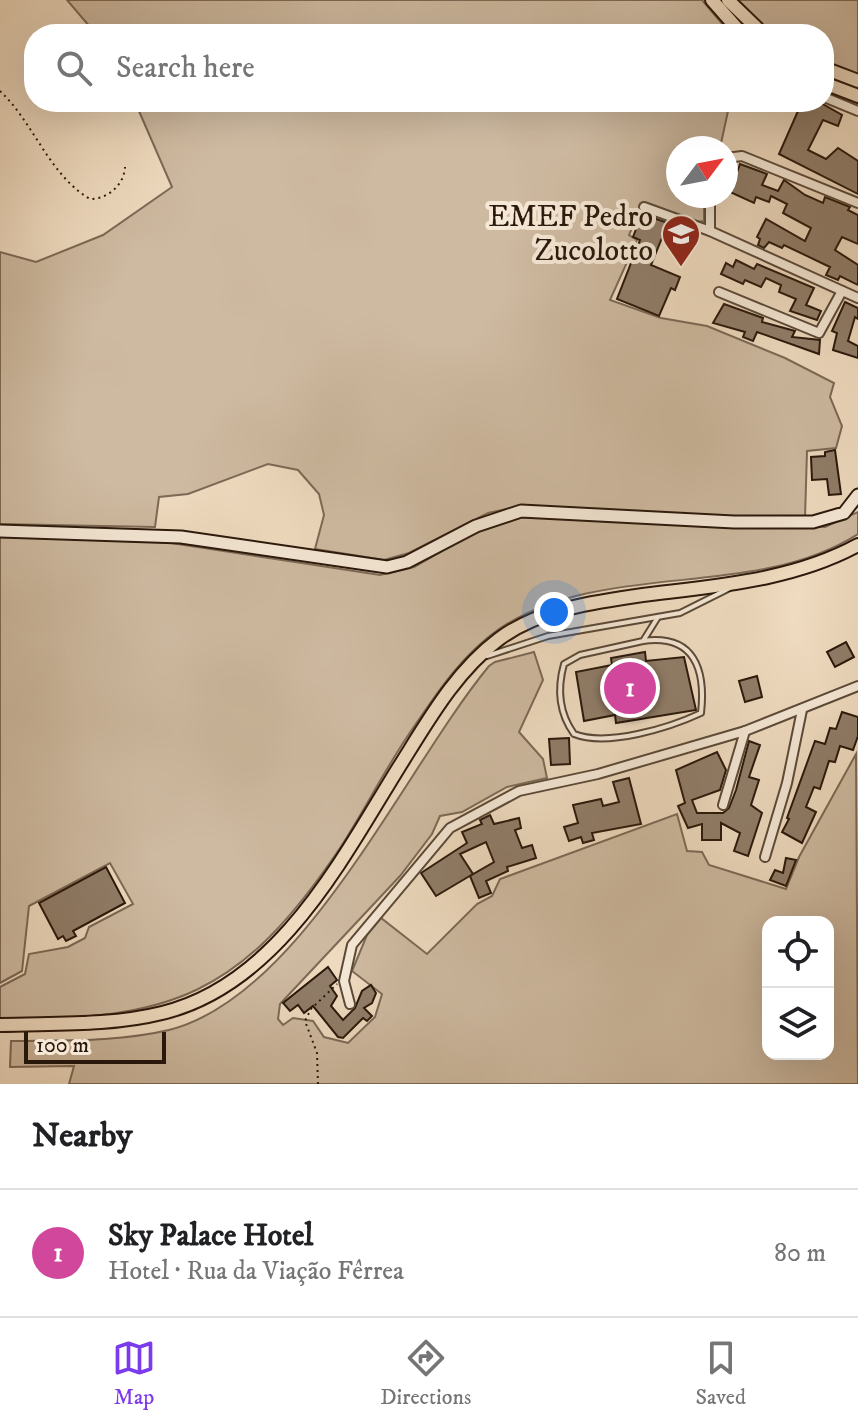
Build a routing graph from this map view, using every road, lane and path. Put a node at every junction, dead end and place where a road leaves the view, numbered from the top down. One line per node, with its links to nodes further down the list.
1 (712, 0): 3 (main road)
2 (728, 0): 4 (main road)
3 (733, 24)
4 (753, 24)
5 (834, 72): 6 (main road)
6 (858, 81)
7 (834, 87): 9 (main road)
8 (0, 91): 13 (path)
9 (858, 96)
10 (834, 101): 11 (street)
11 (858, 111)
12 (738, 156): 14 (street)
13 (125, 167)
14 (858, 203)
15 (644, 207): 17 (street)
16 (710, 208): 17 (street)
17 (710, 231): 18 (street)
18 (842, 291): 19 (street); 20 (street)
19 (719, 292)
20 (858, 298)
21 (858, 495): 22 (main road)
22 (0, 531)
23 (858, 545): 24 (main road)
24 (739, 582): 25 (lane); 27 (main road)
25 (658, 617): 26 (lane); 27 (lane)
26 (643, 641): 26 (lane)
27 (477, 658): 35 (main road)
28 (858, 686): 29 (street)
29 (802, 710): 30 (street); 32 (street)
30 (745, 731): 31 (street); 33 (street)
31 (723, 805)
32 (765, 857)
33 (345, 974): 34 (street); 36 (path)
34 (350, 1004)
35 (0, 1025)
36 (318, 1084)

